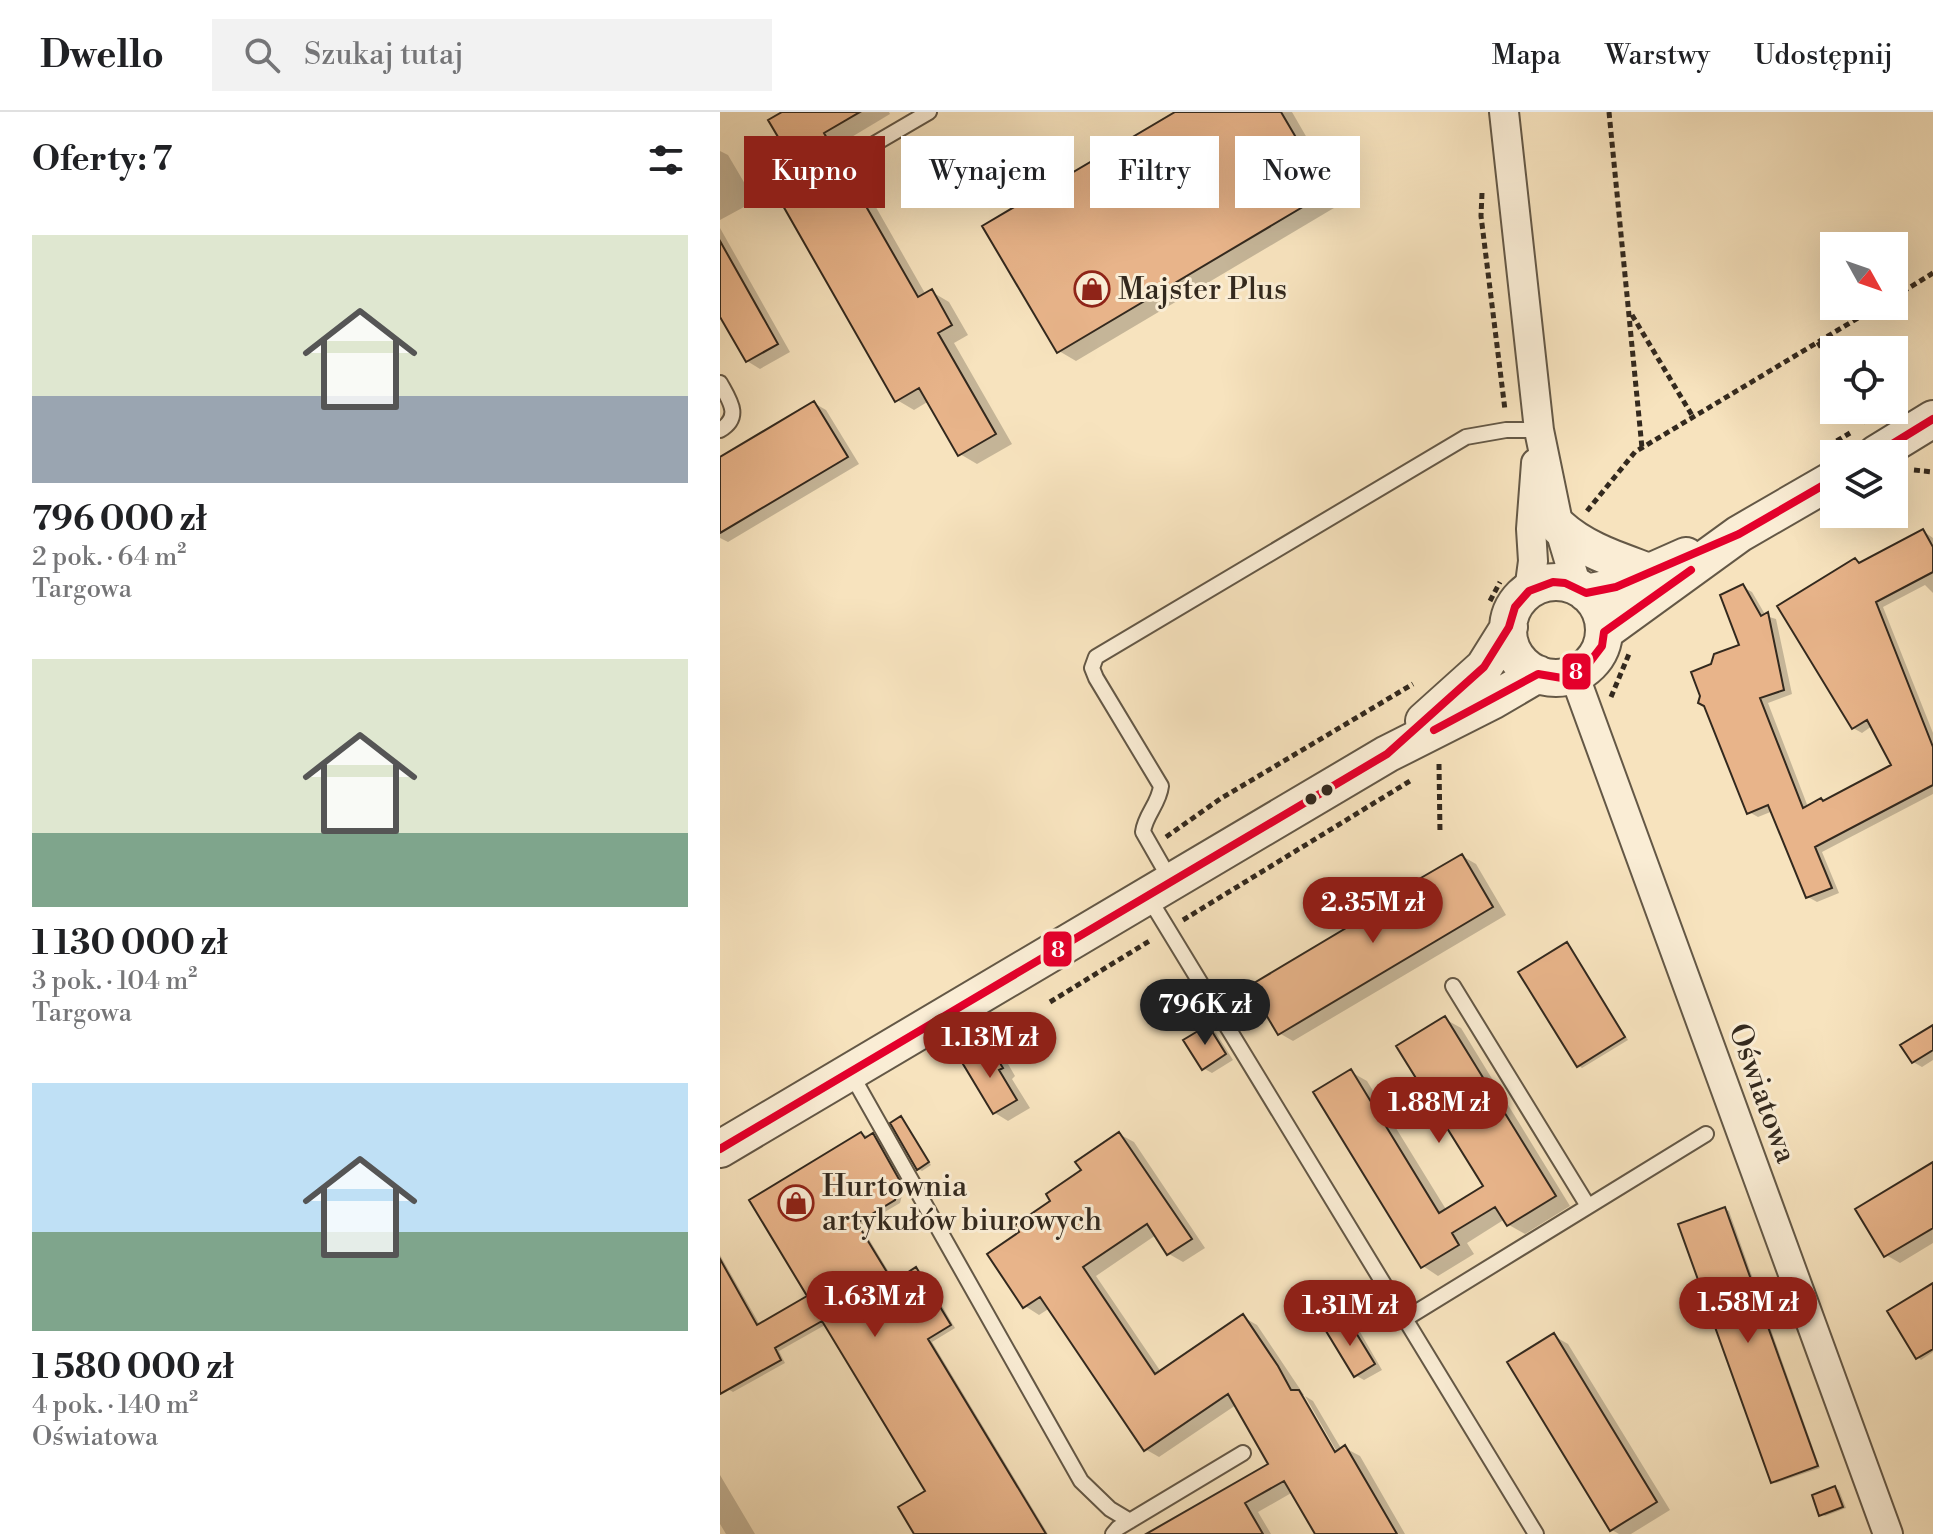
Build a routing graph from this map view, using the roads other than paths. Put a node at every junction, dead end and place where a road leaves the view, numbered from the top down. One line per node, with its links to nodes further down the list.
1 (929, 112): 3 (lane)
2 (1504, 112): 7 (street)
3 (885, 138)
4 (720, 383): 6 (lane)
5 (1933, 419): 8 (street)
6 (720, 430)
7 (1539, 430): 10 (street); 13 (street); 20 (lane)
8 (1899, 440)
9 (1820, 470): 11 (street)
10 (1559, 527): 12 (street); 14 (street)
11 (1739, 534): 12 (street); 16 (street)
12 (1649, 572): 14 (street)
13 (1516, 584): 14 (street); 15 (street)
14 (1582, 590): 16 (street)
15 (1497, 619): 17 (street); 19 (street)
16 (1619, 638): 18 (street)
17 (1538, 674): 18 (street); 19 (street)
18 (1574, 674): 31 (street, Oświatowa)
19 (1387, 754): 20 (street)
20 (1159, 888): 22 (street); 26 (lane)
21 (1453, 986): 25 (lane)
22 (850, 1072): 24 (street); 28 (lane)
23 (1706, 1134): 25 (lane)
24 (720, 1149)
25 (1588, 1206): 26 (lane)
26 (1405, 1319): 30 (lane)
27 (1243, 1453): 28 (lane)
28 (1130, 1521): 29 (lane)
29 (1113, 1534)
30 (1536, 1534)
31 (1888, 1534)

